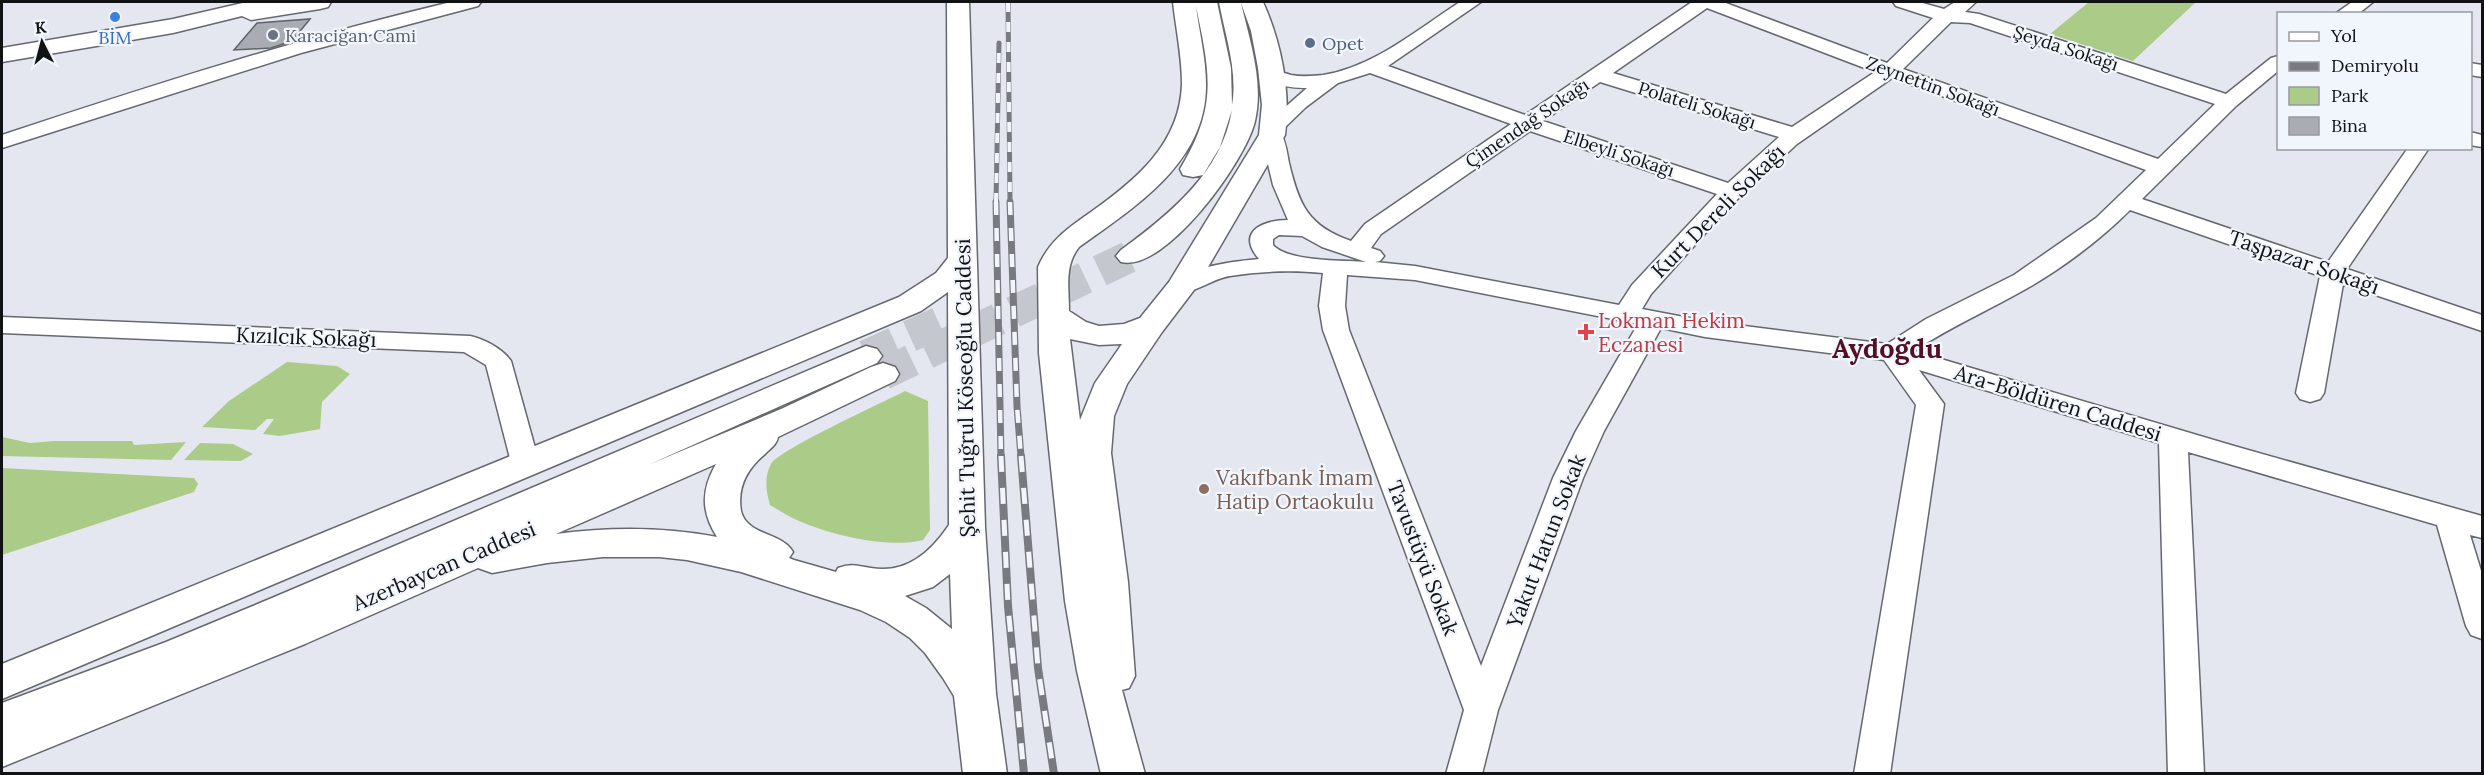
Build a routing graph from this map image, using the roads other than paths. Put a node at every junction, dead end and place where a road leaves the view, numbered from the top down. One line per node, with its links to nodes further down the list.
1 (272, 2): 17 (main road)
2 (320, 2): 17 (main road)
3 (472, 2): 31 (street)
4 (958, 2): 37 (main road, Şehit Tuğrul Köseoğlu Caddesi)
5 (1184, 2): 42 (main road)
6 (1206, 2): 7 (main road)
7 (1230, 2)
8 (1252, 2): 22 (main road)
9 (1472, 2): 20 (street)
10 (1703, 2): 23 (street, Çimendağ Sokağı)
11 (1708, 2): 21 (street, Zeynettin Sokağı)
12 (1902, 2): 16 (street, Şeyda Sokağı)
13 (1967, 2): 16 (street, Kurt Dereli Sokağı)
14 (2364, 2): 15 (street)
15 (2347, 12)
16 (1946, 16): 21 (street, Kurt Dereli Sokağı); 27 (street, Şeyda Sokağı)
17 (173, 26): 18 (main road)
18 (2, 55)
19 (2277, 63): 25 (street)
20 (1370, 66): 24 (street); 28 (street, Elbeyli Sokağı)
21 (1884, 74): 30 (street, Kurt Dereli Sokağı); 33 (street, Zeynettin Sokağı)
22 (1272, 75): 24 (street); 29 (main road)
23 (1599, 75): 28 (street, Çimendağ Sokağı); 30 (street, Polateli Sokağı)
24 (1331, 80): 29 (street)
25 (2252, 83): 26 (street); 27 (street)
26 (2277, 90)
27 (2229, 102): 33 (street)
28 (1528, 123): 34 (street, Elbeyli Sokağı); 38 (street, Çimendağ Sokağı)
29 (1273, 131): 36 (street); 41 (main road)
30 (1795, 135): 34 (street, Kurt Dereli Sokağı)
31 (2, 142)
32 (2418, 150): 40 (street)
33 (2160, 166): 35 (street)
34 (1733, 192): 43 (street, Kurt Dereli Sokağı)
35 (2126, 201): 40 (street, Taşpazar Sokağı); 47 (street)
36 (1309, 230): 38 (street, Ara-Böldüren Caddesi); 39 (street)
37 (962, 259): 51 (main road); 54 (main road, Şehit Tuğrul Köseoğlu Caddesi)
38 (1346, 259): 39 (street, Ara-Böldüren Caddesi); 43 (street, Ara-Böldüren Caddesi); 59 (street, Tavustüyü Sokak)
39 (1301, 264): 41 (street, Ara-Böldüren Caddesi)
40 (2333, 272): 44 (street, Taşpazar Sokağı); 48 (street)
41 (1182, 286): 46 (main road)
42 (1053, 313): 46 (main road); 61 (main road)
43 (1640, 316): 47 (street, Ara-Böldüren Caddesi); 59 (street, Yakut Hatun Sokak)
44 (2482, 324)
45 (2, 325): 51 (street, Kızılcık Sokağı)
46 (1150, 325): 61 (main road)
47 (1892, 353): 50 (street, Ara-Böldüren Caddesi); 66 (street)
48 (2310, 393)
49 (793, 417): 54 (main road); 55 (main road, Azerbaycan Caddesi); 60 (main road, Azerbaycan Caddesi)
50 (2173, 438): 52 (street, Ara-Böldüren Caddesi); 67 (street)
51 (526, 466): 57 (main road)
52 (2450, 517): 53 (street, Ara-Böldüren Caddesi); 56 (street)
53 (2482, 526)
54 (967, 527): 58 (main road, Şehit Tuğrul Köseoğlu Caddesi)
55 (420, 576): 58 (main road); 62 (main road, Azerbaycan Caddesi)
56 (2482, 626)
57 (2, 682)
58 (975, 694): 63 (main road, Şehit Tuğrul Köseoğlu Caddesi)
59 (1481, 710): 65 (street, Yakut Hatun Sokak)
60 (2, 721)
61 (1114, 732): 64 (main road)
62 (2, 749)
63 (985, 774)
64 (1124, 774)
65 (1464, 774)
66 (1872, 774)
67 (2186, 774)

